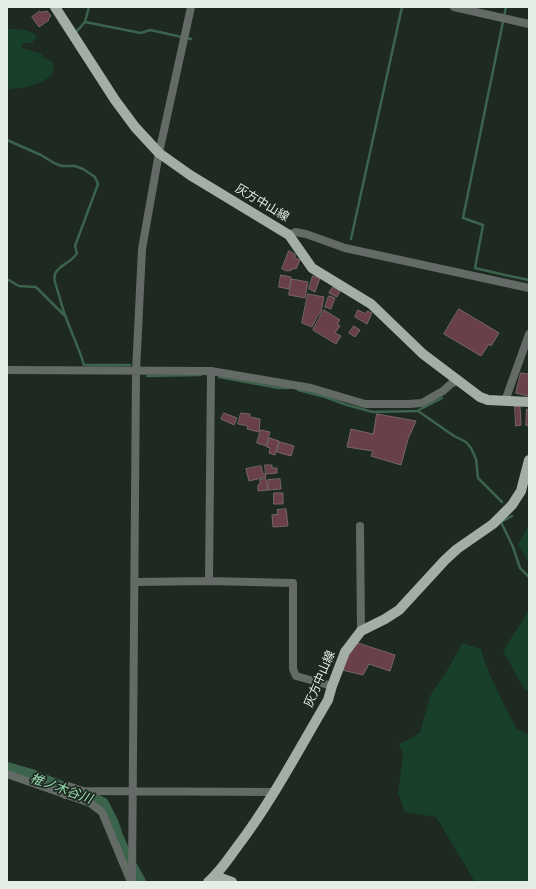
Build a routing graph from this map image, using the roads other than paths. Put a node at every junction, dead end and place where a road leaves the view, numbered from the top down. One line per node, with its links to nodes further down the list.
1 (55, 7): 5 (main road, 灰方中山線)
2 (191, 7): 5 (street)
3 (454, 7): 4 (street)
4 (529, 24)
5 (159, 153): 6 (main road, 灰方中山線); 10 (street)
6 (289, 235): 7 (street); 12 (main road, 灰方中山線)
7 (529, 288)
8 (529, 334): 13 (street)
9 (7, 370): 10 (street)
10 (136, 370): 11 (street); 18 (street)
11 (211, 371): 12 (street); 17 (street)
12 (458, 381): 13 (main road, 灰方中山線)
13 (505, 401): 14 (main road, 灰方中山線)
14 (529, 402)
15 (529, 460): 19 (main road, 灰方中山線)
16 (360, 526): 19 (street)
17 (209, 581): 18 (street); 20 (street)
18 (134, 582): 22 (street)
19 (361, 631): 20 (main road, 灰方中山線)
20 (332, 686): 23 (main road, 灰方中山線)
21 (7, 774): 24 (street)
22 (133, 792): 23 (street); 24 (street); 26 (street)
23 (274, 792): 25 (main road, 灰方中山線)
24 (65, 795): 26 (street)
25 (212, 879): 27 (main road)
26 (131, 882)
27 (232, 882)

